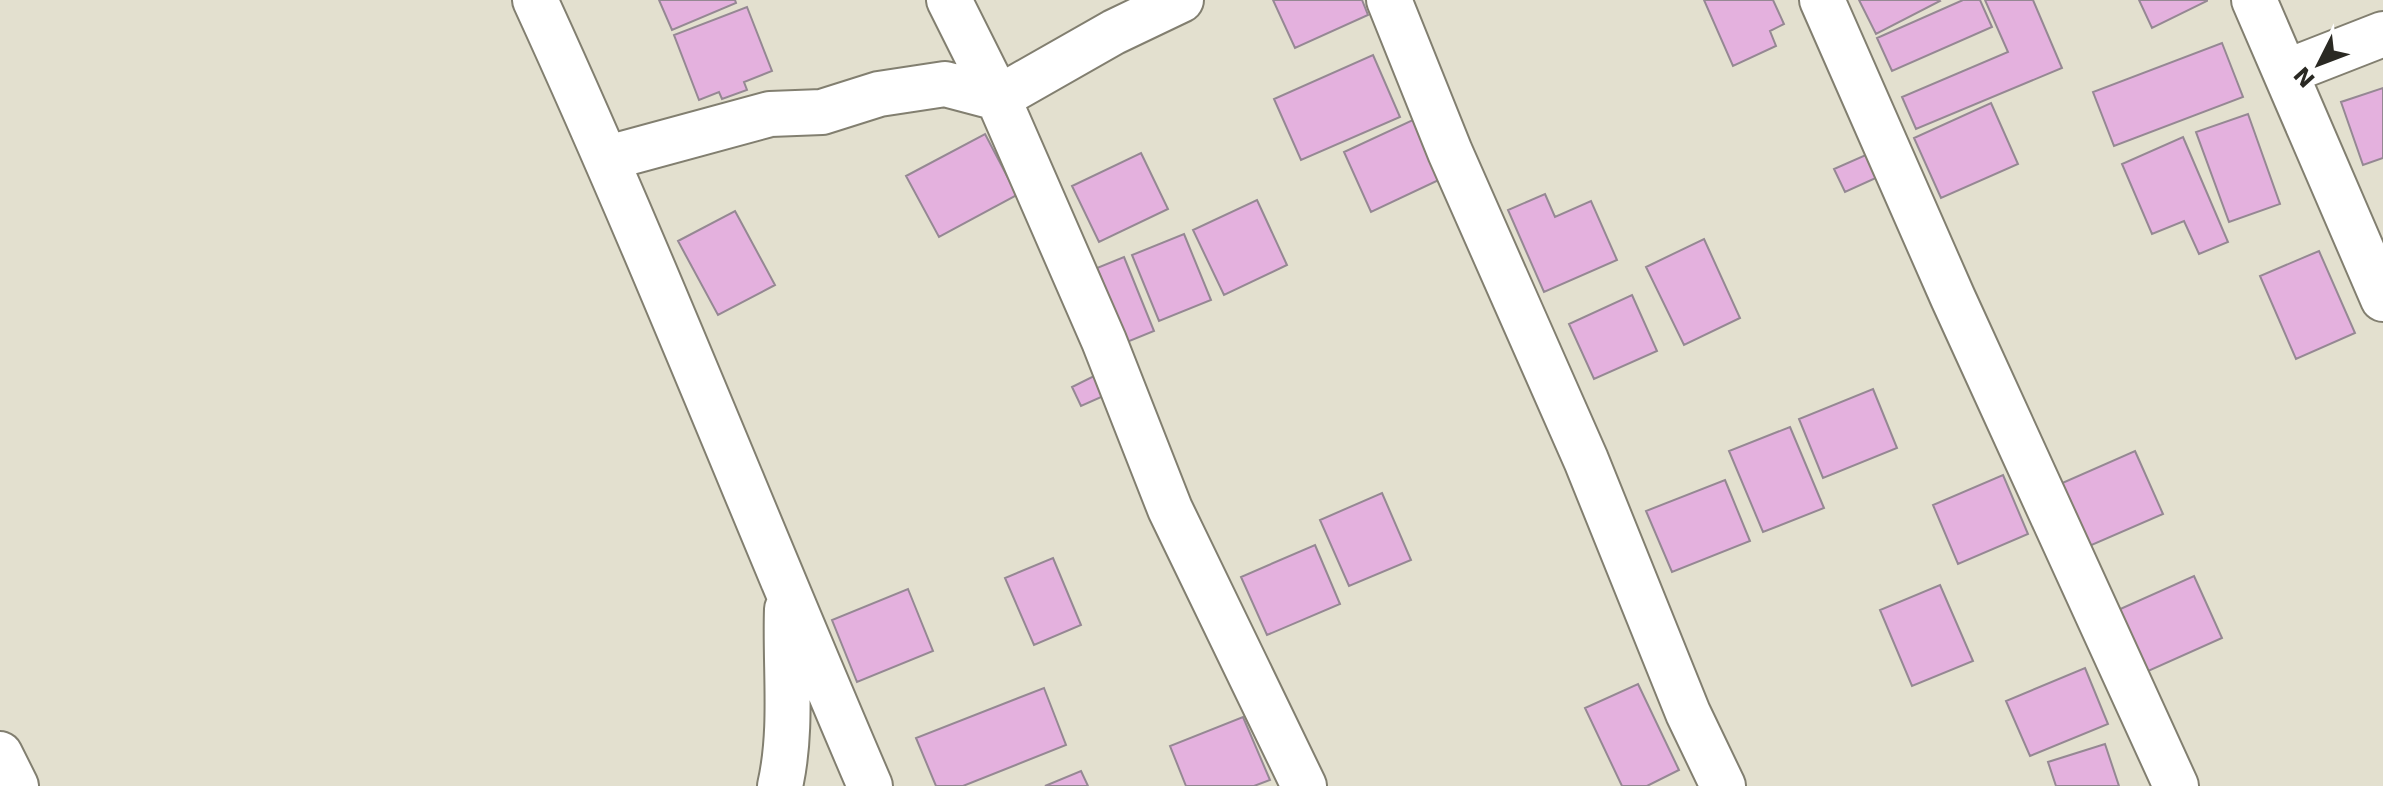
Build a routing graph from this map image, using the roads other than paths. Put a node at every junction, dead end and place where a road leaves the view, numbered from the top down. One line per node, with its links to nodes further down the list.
1 (535, 0): 10 (street)
2 (949, 0): 9 (street)
3 (1181, 0): 9 (street)
4 (1389, 0): 18 (street)
5 (1822, 0): 19 (street)
6 (2254, 0): 8 (street)
7 (2383, 34): 8 (street)
8 (2286, 72): 11 (street)
9 (998, 98): 10 (street); 17 (street)
10 (608, 158): 12 (street)
11 (2383, 299)
12 (787, 595): 15 (street); 16 (street)
13 (0, 754): 14 (street)
14 (16, 786)
15 (780, 786)
16 (870, 786)
17 (1304, 786)
18 (1723, 786)
19 (2176, 786)

